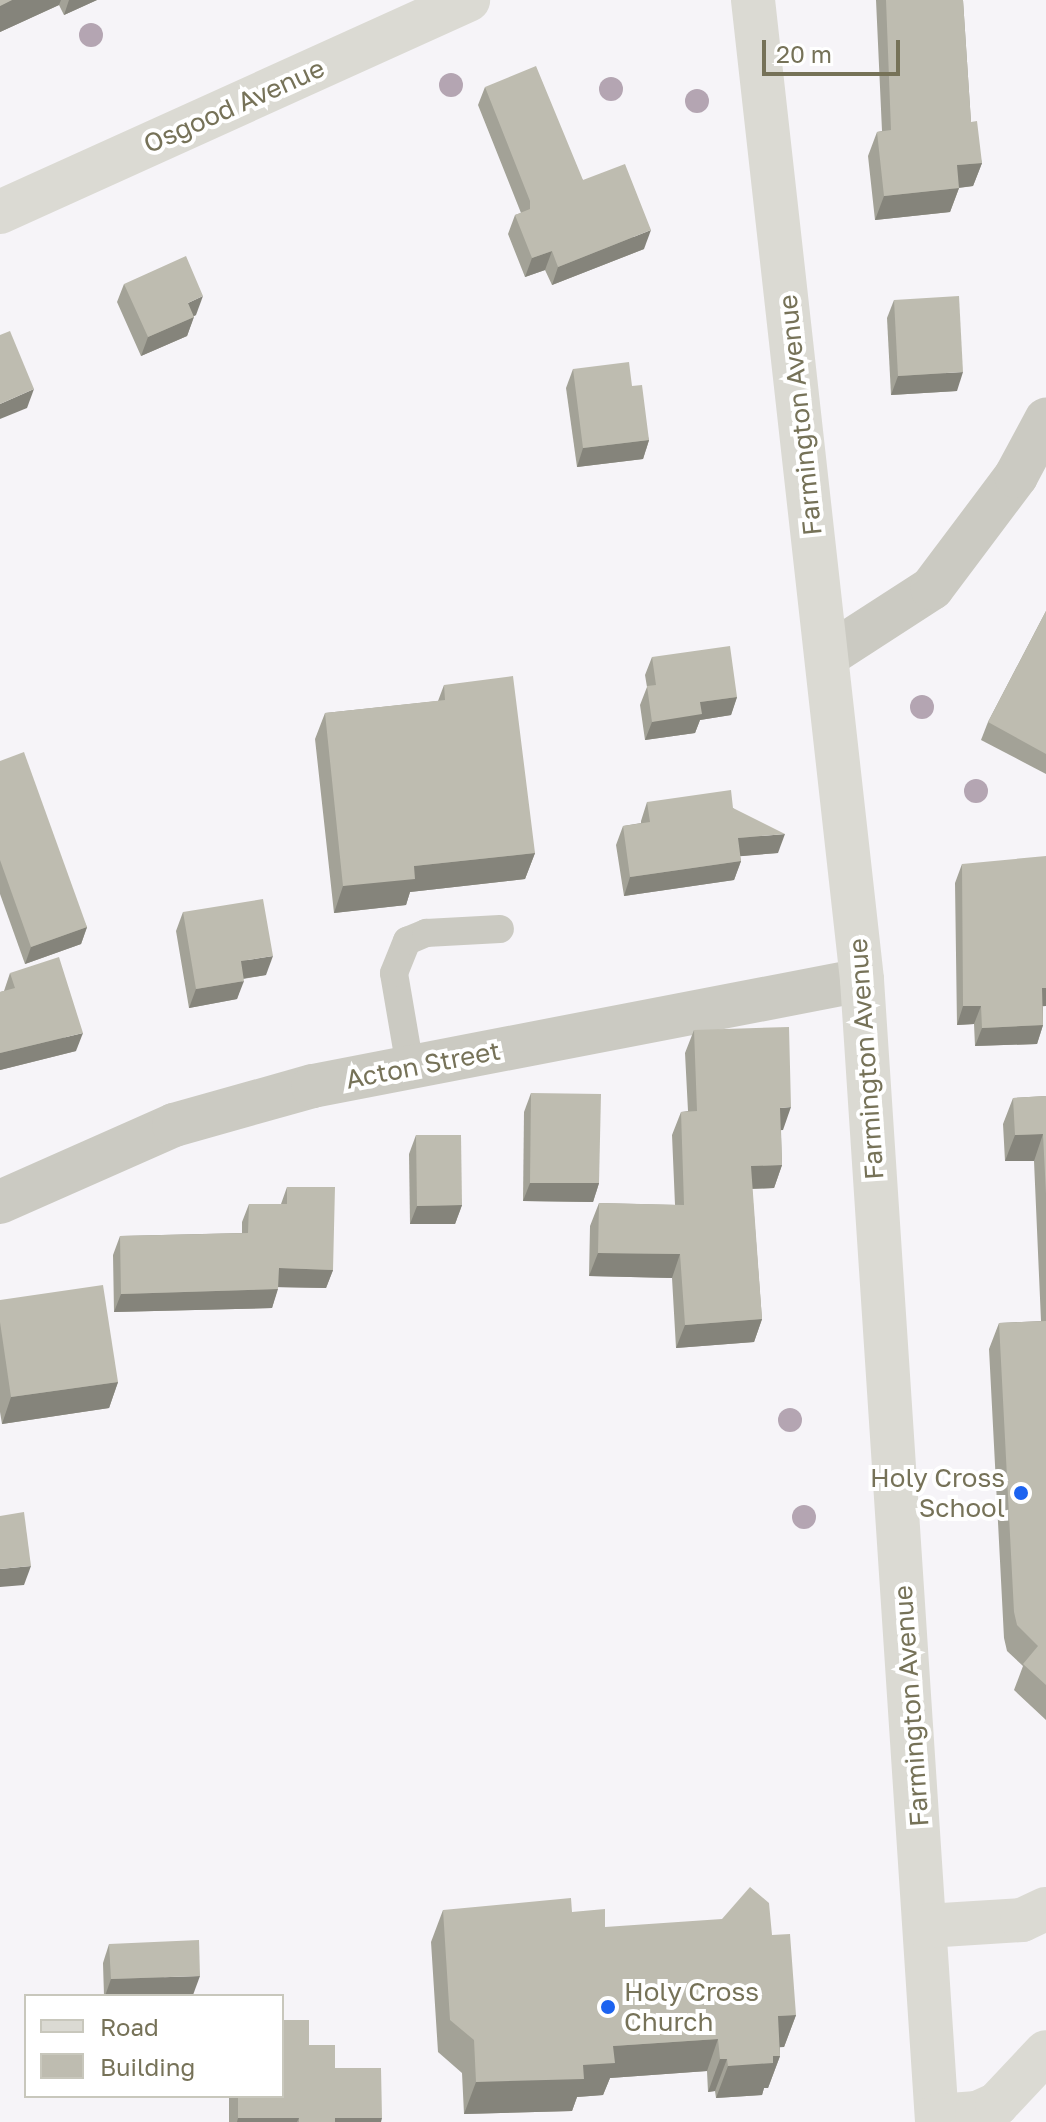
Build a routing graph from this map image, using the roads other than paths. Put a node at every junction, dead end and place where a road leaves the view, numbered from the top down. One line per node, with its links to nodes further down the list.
1 (468, 0): 3 (main road, Osgood Avenue)
2 (753, 0): 5 (main road, Farmington Avenue)
3 (0, 212)
4 (1046, 420): 5 (street)
5 (827, 656): 7 (main road, Farmington Avenue)
6 (500, 929): 8 (lane)
7 (862, 980): 8 (street, Acton Street); 11 (main road, Farmington Avenue)
8 (410, 1067): 9 (street, Acton Street)
9 (0, 1202)
10 (1046, 1909): 11 (main road)
11 (926, 1926): 13 (main road, Farmington Avenue)
12 (1046, 2052): 13 (main road)
13 (937, 2119)

